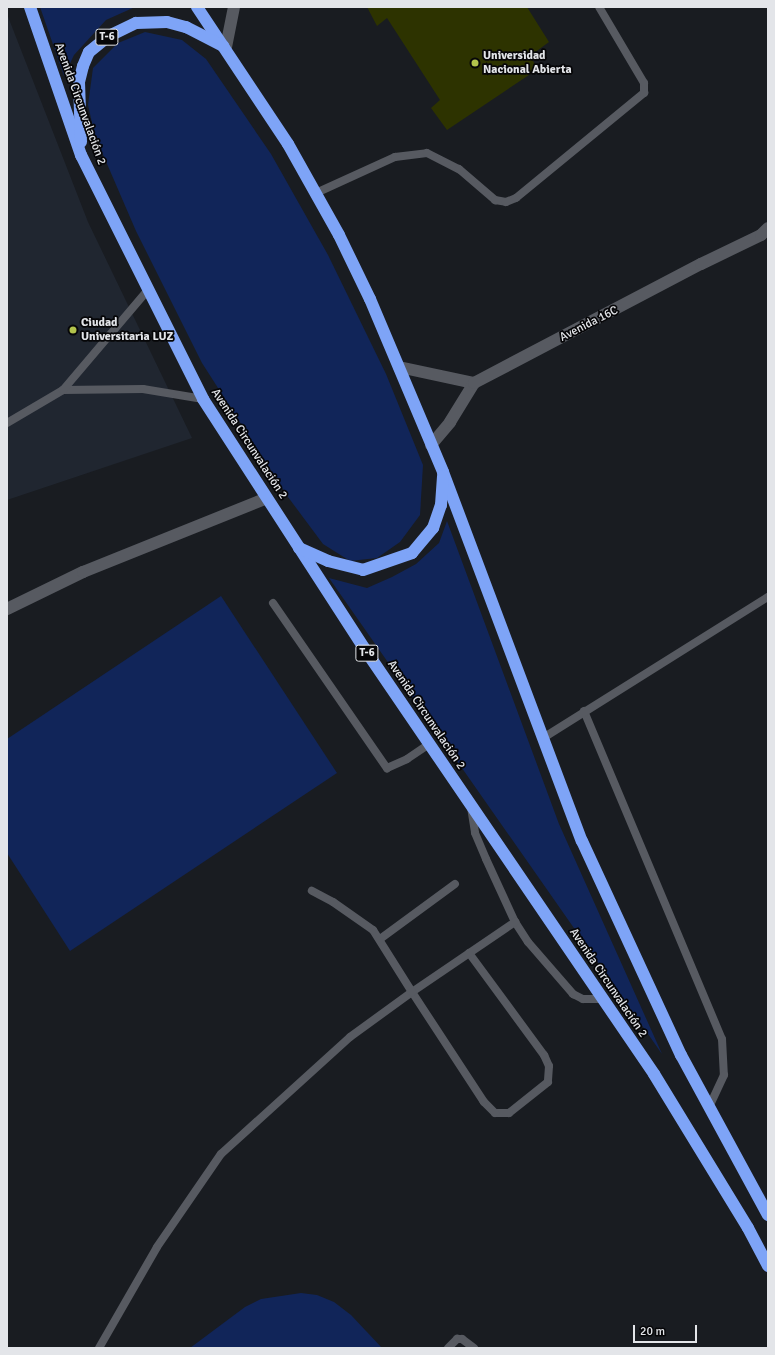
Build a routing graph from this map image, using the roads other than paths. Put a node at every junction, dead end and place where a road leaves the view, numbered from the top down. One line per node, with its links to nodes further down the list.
1 (30, 7): 6 (highway, Avenida Circunvalación 2 / T-6)
2 (197, 7): 5 (highway)
3 (234, 7): 5 (street)
4 (599, 7): 7 (lane)
5 (226, 47): 6 (highway, T-6); 7 (highway)
6 (81, 155): 9 (highway, Avenida Circunvalación 2 / T-6)
7 (316, 193): 10 (highway)
8 (766, 235): 11 (street, Avenida 16C)
9 (147, 291): 12 (lane); 13 (highway, Avenida Circunvalación 2 / T-6)
10 (399, 367): 11 (street); 15 (highway)
11 (474, 383): 15 (street)
12 (63, 390): 13 (lane); 14 (lane)
13 (203, 400): 17 (highway, Avenida Circunvalación 2 / T-6)
14 (7, 422)
15 (432, 445): 16 (highway)
16 (443, 472): 18 (highway); 23 (highway)
17 (267, 498): 18 (highway, Avenida Circunvalación 2 / T-6); 21 (street)
18 (299, 548): 24 (highway, Avenida Circunvalación 2 / T-6)
19 (768, 597): 22 (lane)
20 (273, 603): 24 (lane)
21 (7, 609)
22 (584, 711): 23 (lane); 33 (lane)
23 (543, 738): 33 (highway)
24 (429, 744): 25 (highway, Avenida Circunvalación 2 / T-6)
25 (470, 805): 28 (lane); 32 (highway, Avenida Circunvalación 2 / T-6)
26 (454, 884): 29 (lane)
27 (312, 891): 29 (lane)
28 (515, 922): 30 (lane); 32 (lane)
29 (380, 939): 31 (lane)
30 (469, 953): 31 (lane); 31 (lane)
31 (412, 992): 36 (lane)
32 (603, 999): 35 (highway, Avenida Circunvalación 2 / T-6)
33 (709, 1107): 34 (highway)
34 (768, 1215)
35 (768, 1266)
36 (99, 1348)
37 (448, 1348): 38 (lane)
38 (474, 1348)

